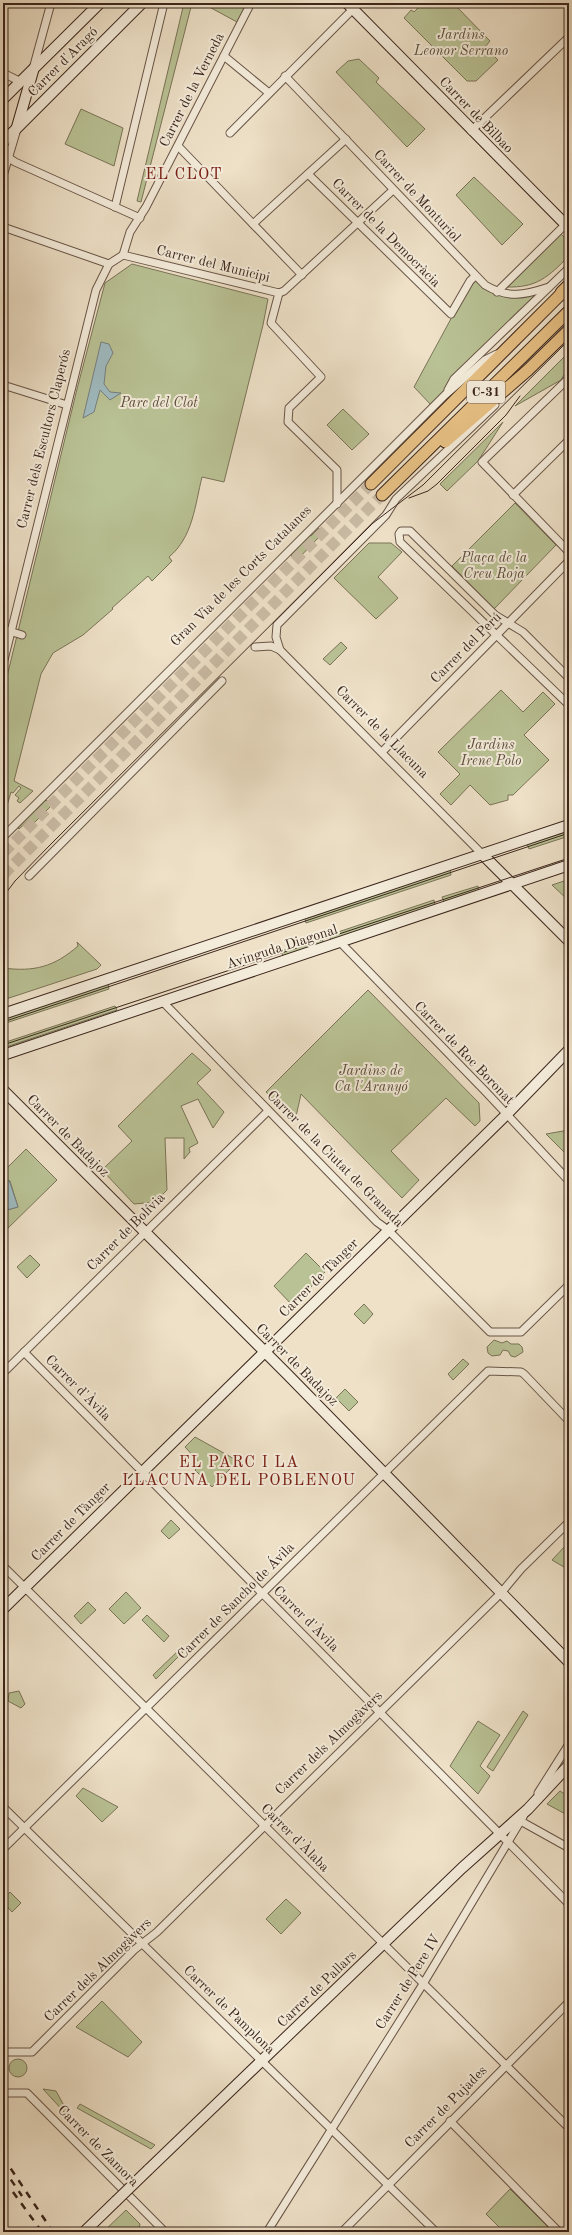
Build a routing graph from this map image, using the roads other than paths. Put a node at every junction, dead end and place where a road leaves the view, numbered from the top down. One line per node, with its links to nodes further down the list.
1 (51, 3): 9 (street)
2 (100, 3): 9 (street, Carrer d'Aragó)
3 (142, 3): 15 (street, Carrer d'Aragó)
4 (164, 3): 25 (street)
5 (251, 3): 8 (street, Carrer de la Verneda)
6 (353, 5): 11 (street); 16 (street, Carrer de Bilbao)
7 (569, 37): 16 (street)
8 (224, 56): 13 (street); 20 (street, Carrer de la Verneda)
9 (32, 71): 12 (street, Carrer d'Aragó); 15 (street)
10 (3, 73): 12 (street)
11 (285, 76): 13 (street); 18 (street, Carrer de Monturiol)
12 (21, 82): 14 (street, Carrer d'Aragó)
13 (269, 94): 17 (street)
14 (3, 99)
15 (17, 128): 19 (street, Carrer d'Aragó); 21 (street)
16 (472, 131): 29 (street, Carrer de Bilbao)
17 (230, 133)
18 (346, 139): 22 (street); 24 (street, Carrer de Monturiol)
19 (3, 142)
20 (178, 146): 26 (street, Carrer de la Verneda); 28 (street)
21 (6, 156): 23 (street); 25 (street)
22 (308, 174): 27 (street, Carrer de la Democràcia); 28 (street)
23 (3, 176)
24 (393, 190): 27 (street); 35 (street, Carrer de Monturiol)
25 (115, 207): 26 (street)
26 (140, 218): 31 (street, Carrer de la Verneda)
27 (357, 223): 34 (street); 35 (street, Carrer de la Democràcia)
28 (253, 224): 34 (street)
29 (568, 225): 38 (street)
30 (3, 227): 32 (street)
31 (123, 256): 32 (street); 39 (street, Carrer del Municipi)
32 (109, 264): 47 (street, Carrer dels Escultors Claperós)
33 (569, 268): 36 (street)
34 (302, 275): 39 (street)
35 (475, 276): 38 (street, Carrer de Monturiol)
36 (549, 287): 38 (street, Carrer de Monturiol); 46 (street)
37 (565, 289): 42 (main road, Gran Via de les Corts Catalanes / C-31)
38 (497, 292)
39 (279, 293): 53 (street, Carrer del Municipi)
40 (569, 310): 49 (main road, C-31)
41 (569, 330): 43 (main road)
42 (509, 346): 46 (street, Gran Via de les Corts Catalanes); 50 (main road, Gran Via de les Corts Catalanes / C-31)
43 (528, 370): 49 (main road); 61 (street)
44 (569, 378): 52 (street)
45 (3, 385): 47 (street)
46 (445, 395): 53 (street, Gran Via de les Corts Catalanes)
47 (67, 405): 57 (street, Carrer dels Escultors Claperós)
48 (569, 440): 52 (street)
49 (404, 474): 51 (main road, C-31)
50 (371, 484)
51 (382, 495)
52 (512, 495): 54 (street)
53 (337, 504): 69 (street, Gran Via de les Corts Catalanes)
54 (569, 552)
55 (569, 561): 56 (street, Carrer del Perú)
56 (510, 623): 59 (street, Carrer del Perú); 59 (street); 63 (street)
57 (6, 630): 58 (street); 62 (street, Carrer dels Escultors Claperós)
58 (22, 635)
59 (496, 636): 65 (street); 66 (street, Carrer del Perú)
60 (255, 647): 61 (street)
61 (280, 650): 66 (street, Carrer de la Llacuna)
62 (3, 664)
63 (569, 678)
64 (222, 681): 72 (street)
65 (569, 705)
66 (382, 752): 70 (street, Carrer de la Llacuna)
67 (569, 812): 68 (street)
68 (569, 825): 70 (street, Avinguda Diagonal)
69 (3, 837)
70 (482, 854): 73 (street); 77 (street, Avinguda Diagonal)
71 (569, 865): 73 (street, Avinguda Diagonal)
72 (29, 876)
73 (513, 884): 74 (street); 75 (street, Avinguda Diagonal)
74 (569, 941)
75 (340, 942): 76 (street, Avinguda Diagonal); 82 (street, Carrer de Roc Boronat)
76 (163, 1002): 79 (street, Avinguda Diagonal); 81 (street, Carrer de la Ciutat de Granada)
77 (3, 1014)
78 (569, 1050): 82 (street, Carrer de Tànger)
79 (3, 1055)
80 (3, 1090): 85 (street, Carrer de Badajoz)
81 (268, 1111): 84 (street, Carrer de la Ciutat de Granada); 85 (street, Carrer de Bolívia)
82 (506, 1115): 83 (street, Carrer de Roc Boronat); 84 (street, Carrer de Tànger)
83 (569, 1181)
84 (388, 1230): 86 (street, Carrer de la Ciutat de Granada); 88 (street, Carrer de Tànger)
85 (143, 1233): 87 (street, Carrer de Bolívia); 88 (street, Carrer de Badajoz)
86 (569, 1285)
87 (24, 1352): 89 (street, Carrer de Bolívia); 91 (street, Carrer d'Àvila)
88 (264, 1352): 91 (street, Carrer de Tànger); 92 (street, Carrer de Badajoz)
89 (3, 1373)
90 (569, 1422): 92 (street, Carrer de Sancho de Ávila)
91 (142, 1470): 95 (street, Carrer de Tànger); 96 (street, Carrer d'Àvila)
92 (384, 1473): 96 (street, Carrer de Sancho de Ávila); 97 (street, Carrer de Badajoz)
93 (569, 1522): 97 (street, Carrer dels Almogàvers)
94 (3, 1566): 95 (street, Carrer d'Àlaba)
95 (25, 1587): 98 (street, Carrer de Tànger); 100 (street, Carrer d'Àlaba)
96 (262, 1593): 100 (street, Carrer de Sancho de Ávila); 101 (street, Carrer d'Àvila)
97 (501, 1593): 99 (street, Carrer de Badajoz); 101 (street, Carrer dels Almogàvers)
98 (3, 1609)
99 (569, 1662)
100 (146, 1708): 107 (street, Carrer d'Àlaba); 108 (street, Carrer de Sancho de Ávila)
101 (380, 1711): 107 (street, Carrer dels Almogàvers); 109 (street, Carrer d'Àvila)
102 (569, 1744): 105 (street)
103 (569, 1765): 105 (street, Carrer de Pallars)
104 (3, 1807): 108 (street, Carrer de Pamplona)
105 (528, 1809): 106 (street, Carrer de Pallars)
106 (519, 1820): 109 (street, Carrer de Pallars); 110 (street, Carrer de Pere IV); 111 (street)
107 (264, 1825): 114 (street, Carrer dels Almogàvers); 115 (street, Carrer d'Àlaba)
108 (24, 1829): 112 (street, Carrer de Sancho de Ávila); 114 (street, Carrer de Pamplona)
109 (500, 1834): 110 (street, Carrer d'Àvila); 115 (street, Carrer de Pallars)
110 (508, 1843): 113 (street, Carrer d'Àvila); 116 (street, Carrer de Pere IV)
111 (569, 1848)
112 (3, 1849)
113 (569, 1904)
114 (143, 1944): 118 (street, Carrer dels Almogàvers); 119 (street, Carrer de Pamplona)
115 (384, 1945): 116 (street, Carrer d'Àlaba); 119 (street, Carrer de Pallars)
116 (423, 1984): 120 (street, Carrer d'Àlaba); 124 (street, Carrer de Pere IV)
117 (569, 2002): 120 (street, Carrer de Pujades)
118 (3, 2052)
119 (262, 2061): 124 (street, Carrer de Pamplona); 126 (street, Carrer de Pallars, bridge)
120 (506, 2065): 122 (street, Carrer de Pujades); 123 (street, Carrer d'Àlaba)
121 (5, 2093): 127 (street, Carrer de Zamora)
122 (450, 2122): 125 (street, Carrer de Pujades); 131 (street)
123 (569, 2128)
124 (332, 2129): 125 (street, Carrer de Pamplona); 128 (street, Carrer de Pere IV)
125 (388, 2184): 129 (street, Carrer de Pujades); 130 (street, Carrer de Pamplona)
126 (84, 2232)
127 (165, 2232)
128 (267, 2232)
129 (342, 2232)
130 (436, 2232)
131 (560, 2232)

